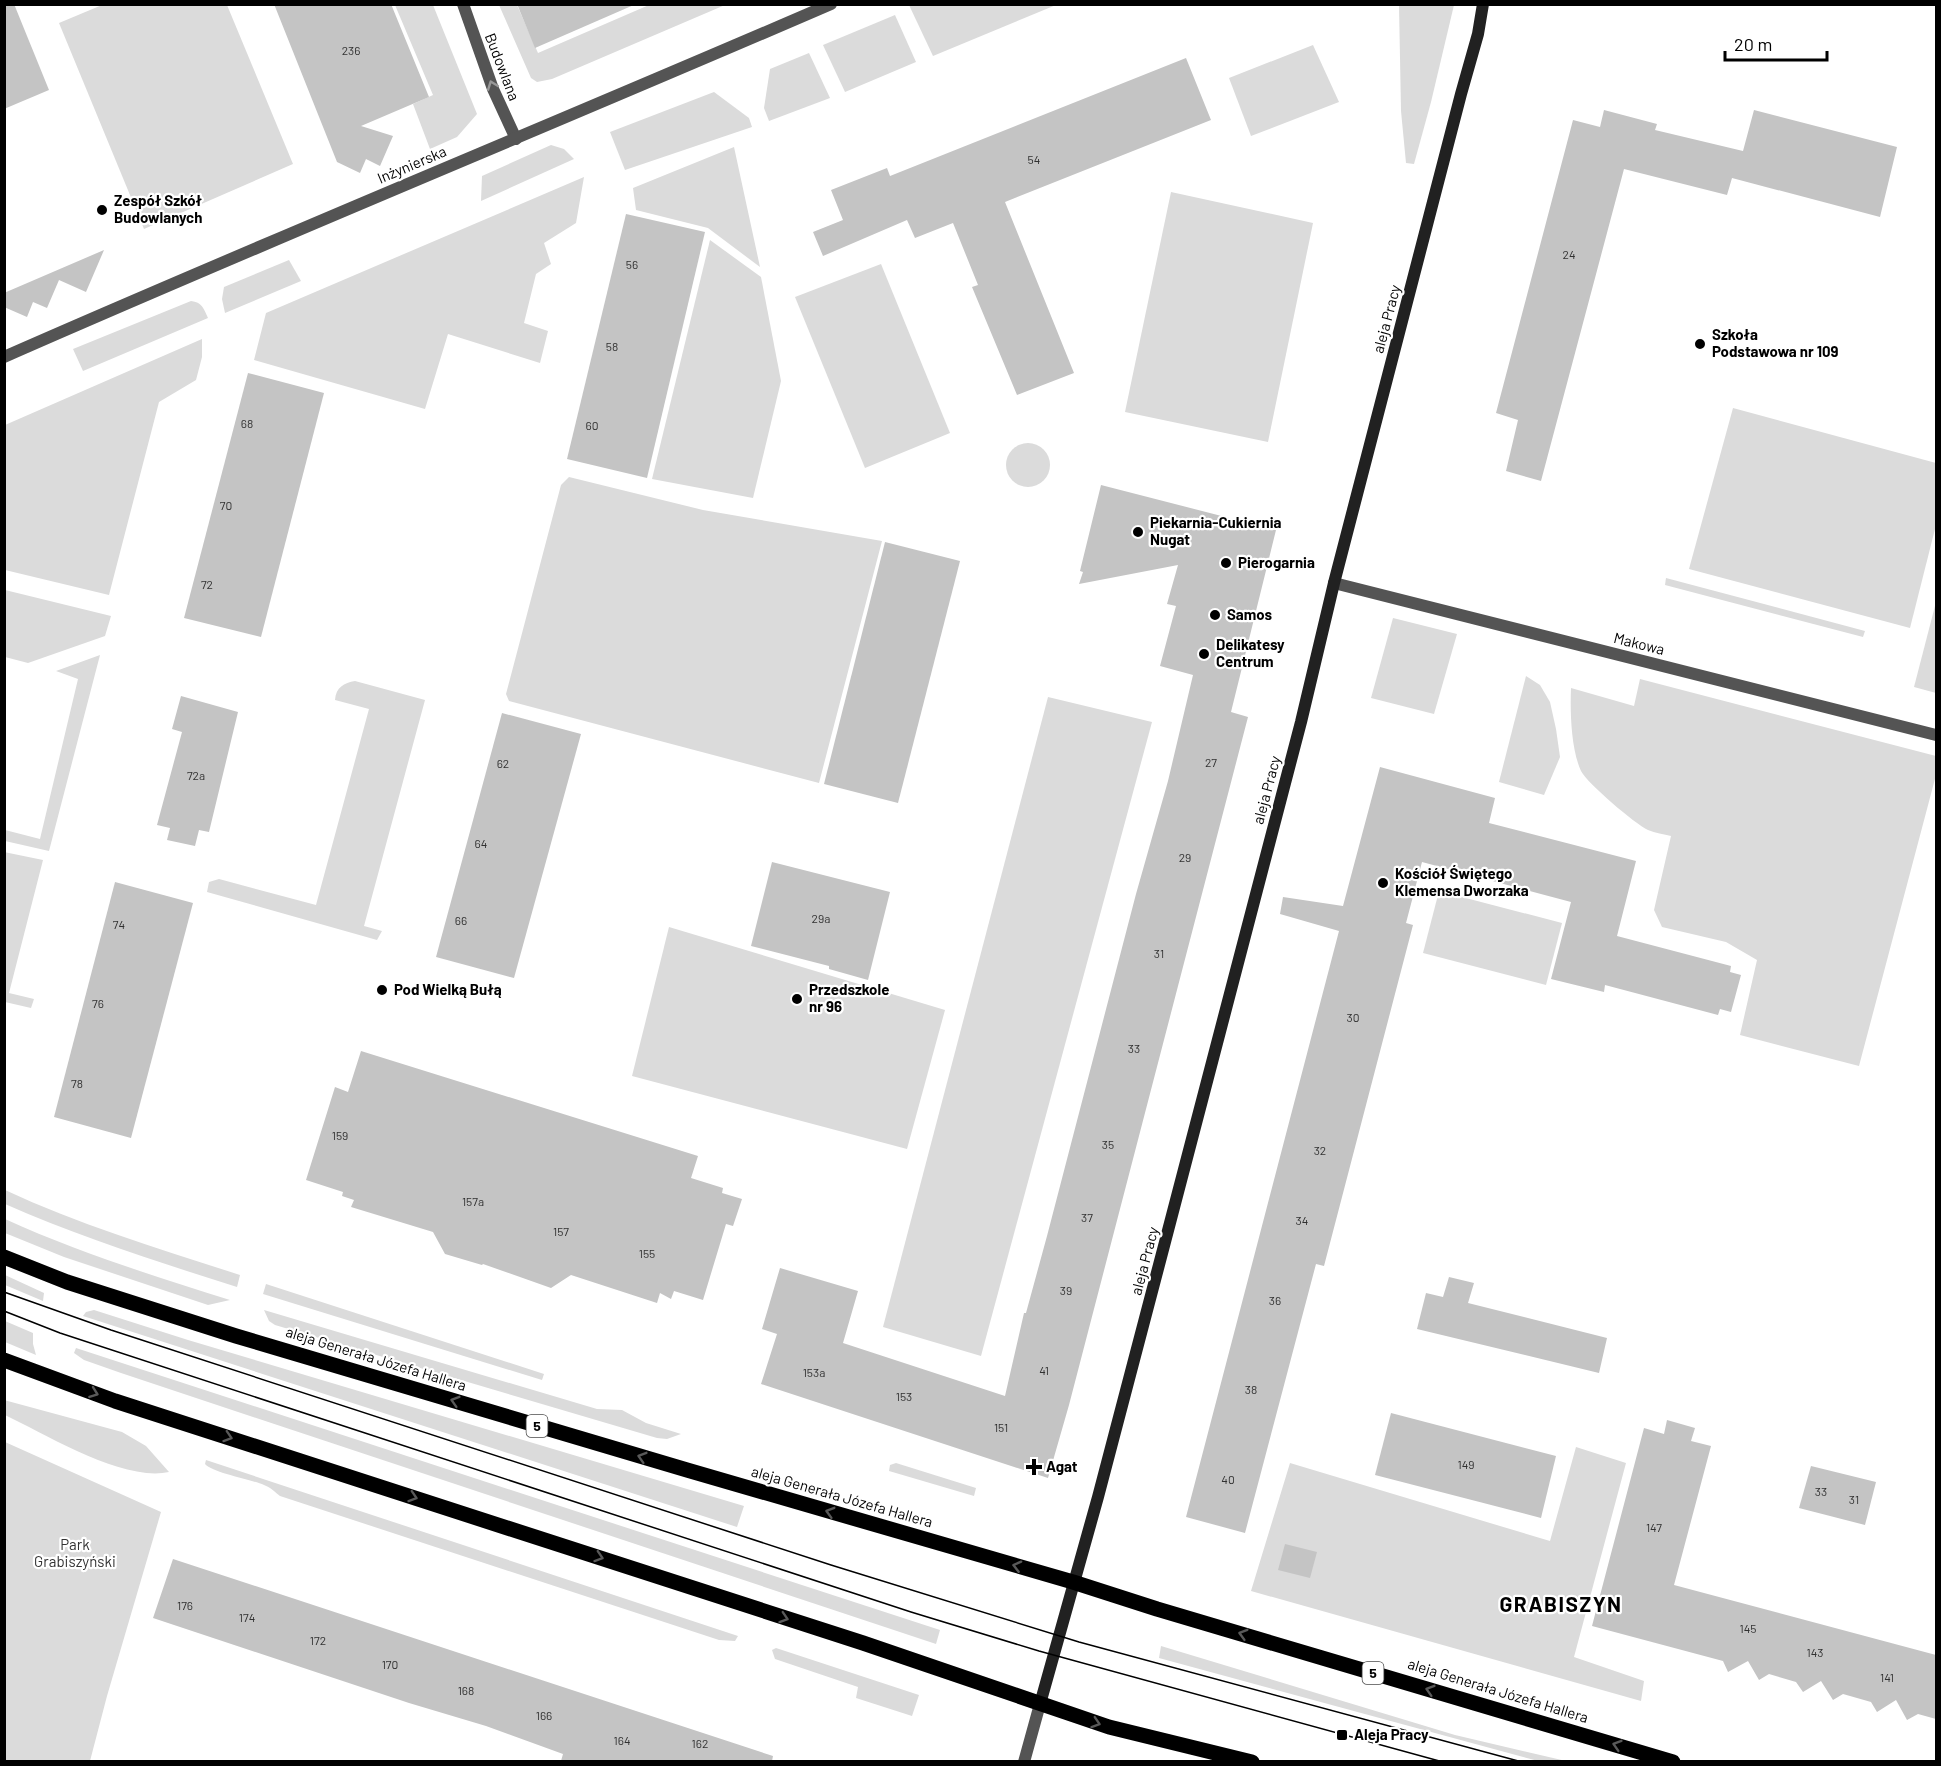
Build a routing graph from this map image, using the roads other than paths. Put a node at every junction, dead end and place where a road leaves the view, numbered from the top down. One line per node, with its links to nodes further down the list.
1 (463, 4): 4 (street, Budowlana, one-way to 1)
2 (831, 4): 4 (street, Inżynierska)
3 (1483, 4): 6 (street, aleja Pracy)
4 (516, 139): 5 (street, Inżynierska)
5 (4, 357)
6 (1334, 583): 7 (street, Makowa); 10 (street, aleja Pracy)
7 (1936, 735)
8 (4, 1257): 10 (main road, aleja Generała Józefa Hallera / 5, one-way to 8)
9 (4, 1360): 11 (main road, one-way to 11)
10 (1073, 1582): 11 (street, aleja Pracy); 14 (main road, aleja Generała Józefa Hallera / 5, one-way to 10)
11 (1040, 1704): 12 (street); 13 (main road, one-way to 13)
12 (1024, 1761)
13 (1252, 1761)
14 (1673, 1761)

